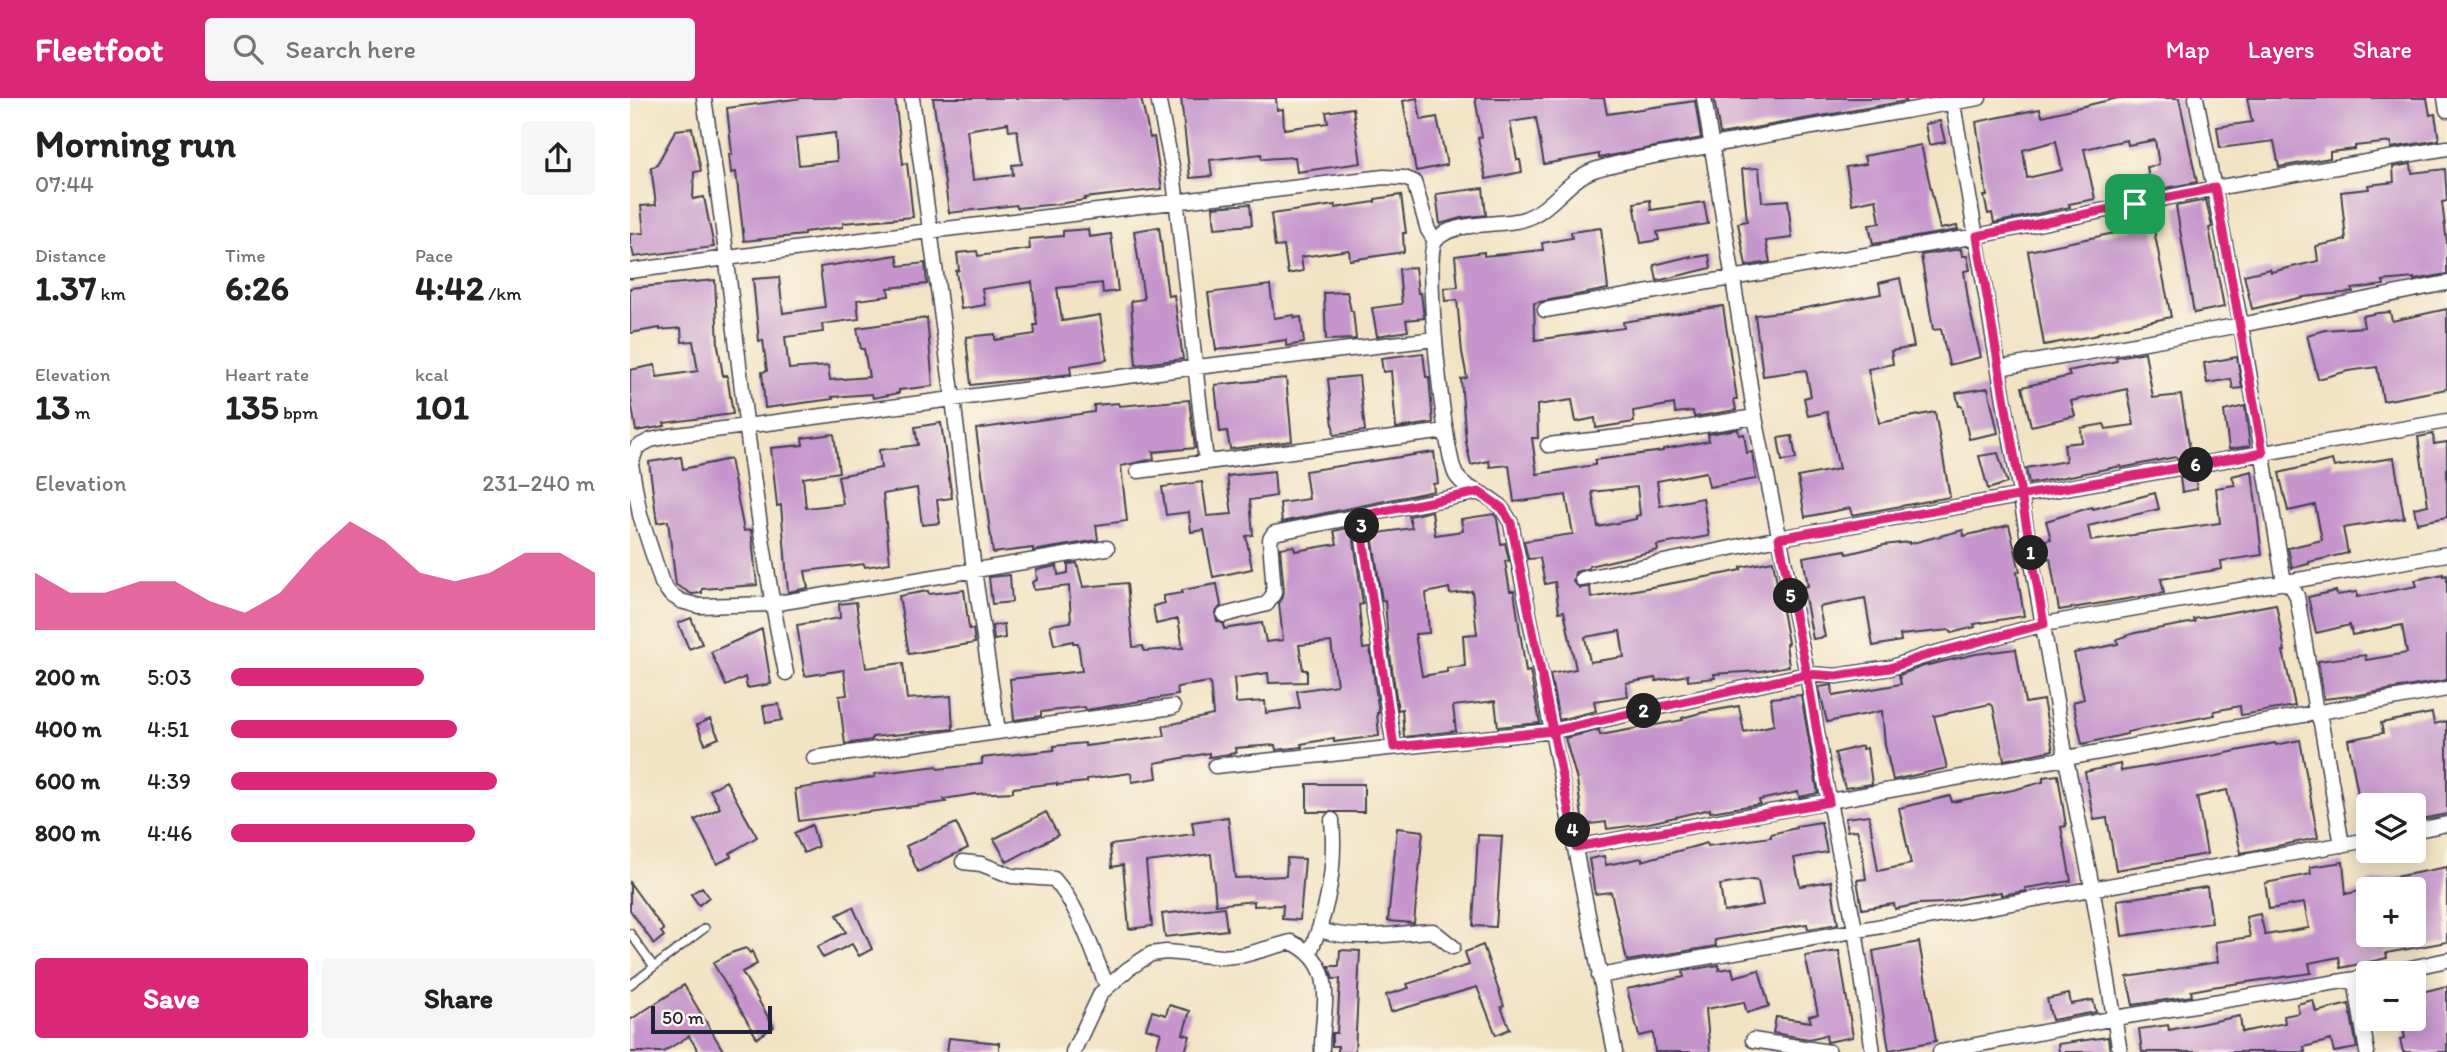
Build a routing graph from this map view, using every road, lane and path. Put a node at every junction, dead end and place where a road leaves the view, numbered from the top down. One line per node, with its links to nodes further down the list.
1 (704, 98): 17 (street)
2 (912, 98): 14 (street)
3 (1158, 98): 13 (street)
4 (1704, 98): 10 (street)
5 (1979, 98): 8 (street)
6 (2196, 98): 12 (street)
7 (2445, 98): 9 (street)
8 (1952, 100): 10 (street); 15 (street)
9 (2447, 110)
10 (1712, 146): 16 (street); 19 (street)
11 (2447, 148): 12 (street)
12 (2215, 188): 15 (street); 22 (street)
13 (1176, 202): 14 (street); 16 (street); 24 (street)
14 (929, 231): 17 (street); 26 (street)
15 (1977, 236): 19 (street); 25 (street)
16 (1435, 241): 23 (street)
17 (727, 259): 18 (street); 29 (street)
18 (630, 271)
19 (1732, 279): 21 (street); 27 (street)
20 (2447, 283): 22 (street)
21 (1545, 310)
22 (2241, 325): 25 (street); 32 (street)
23 (1435, 340): 24 (street); 30 (street)
24 (1197, 368): 26 (street); 33 (street)
25 (1999, 368): 36 (street)
26 (953, 399): 29 (street); 41 (street)
27 (1755, 417): 31 (street); 38 (street)
28 (2447, 421): 32 (street)
29 (745, 425): 44 (street); 44 (street)
30 (1446, 431): 33 (street); 35 (street)
31 (1548, 445)
32 (2263, 453): 36 (street); 43 (street)
33 (1206, 461): 34 (street)
34 (1138, 471)
35 (1479, 492): 37 (street); 53 (street)
36 (2022, 497): 38 (street); 46 (street)
37 (1360, 516): 45 (street); 54 (street)
38 (1779, 538): 42 (street); 48 (street)
39 (1107, 548): 41 (street)
40 (2447, 554): 43 (street)
41 (974, 570): 44 (street); 52 (street)
42 (1582, 579)
43 (2284, 582): 46 (street); 51 (street)
44 (772, 604): 47 (street)
45 (1224, 615)
46 (2044, 624): 48 (street); 56 (street)
47 (786, 673)
48 (1807, 674): 53 (street); 58 (street)
49 (2447, 690): 51 (street)
50 (1173, 707): 52 (street)
51 (2316, 712): 56 (street); 63 (street)
52 (998, 731): 55 (street)
53 (1553, 731): 54 (street); 64 (street)
54 (1394, 747): 57 (street)
55 (814, 758)
56 (2066, 758): 58 (street); 66 (street)
57 (1215, 766)
58 (1829, 802): 64 (street); 68 (street)
59 (1332, 820): 69 (street)
60 (2447, 824): 61 (street)
61 (2426, 828)
62 (2356, 842): 63 (street)
63 (2342, 845): 66 (street)
64 (1576, 847): 76 (street)
65 (963, 862): 79 (street)
66 (2092, 887): 68 (street); 80 (street)
67 (705, 928): 75 (lane)
68 (1855, 929): 76 (street); 87 (street)
69 (1320, 930): 71 (street); 72 (street)
70 (630, 933): 75 (lane)
71 (1453, 947)
72 (1309, 954): 79 (street); 84 (street)
73 (2447, 960): 74 (street)
74 (2426, 965)
75 (654, 967): 78 (lane)
76 (1599, 976): 85 (street)
77 (2356, 980): 80 (street)
78 (630, 985)
79 (1107, 986): 83 (street)
80 (2115, 1018): 88 (street); 89 (street)
81 (2365, 1031): 90 (street)
82 (1753, 1040): 86 (street)
83 (1073, 1052)
84 (1322, 1052)
85 (1615, 1052)
86 (1829, 1052)
87 (1873, 1052)
88 (1940, 1052)
89 (2120, 1052)
90 (2367, 1052)

